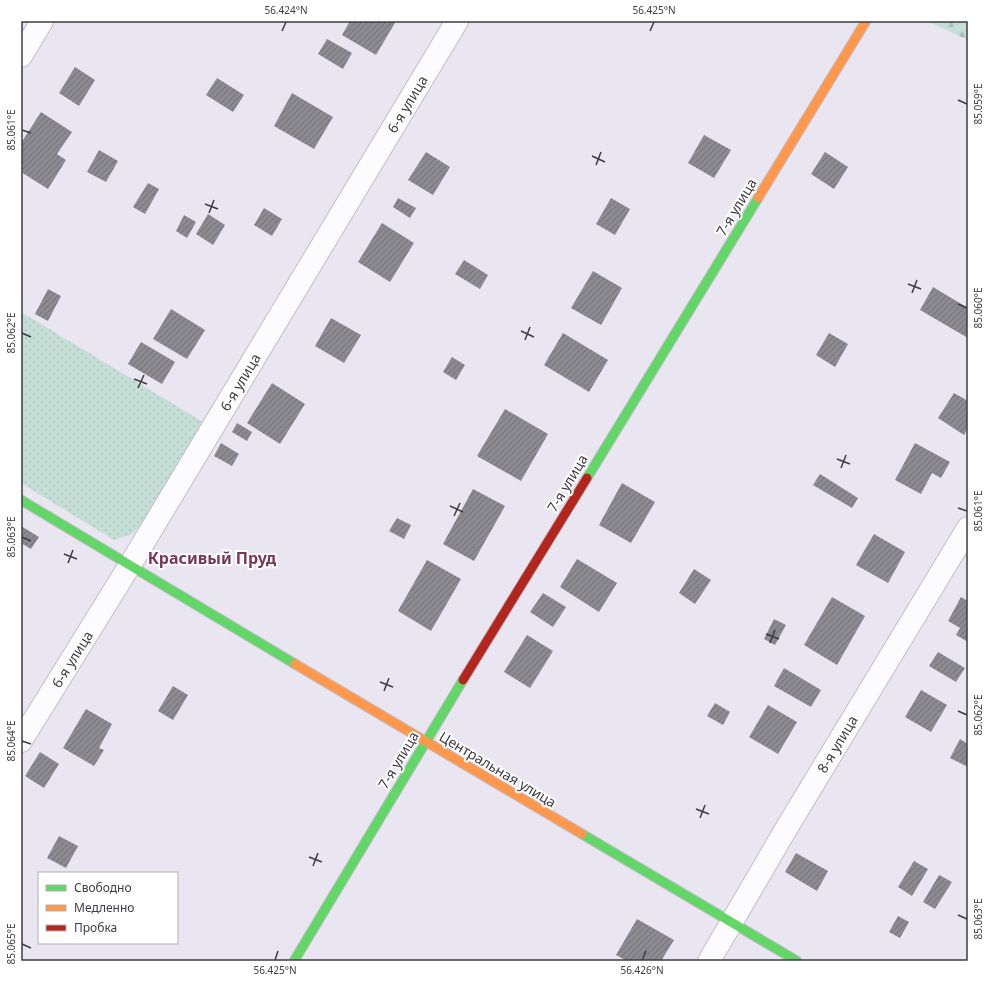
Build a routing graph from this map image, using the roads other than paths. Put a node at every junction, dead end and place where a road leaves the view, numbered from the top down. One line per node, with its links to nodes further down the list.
1 (42, 21): 4 (street)
2 (457, 21): 7 (street, 6-я улица)
3 (866, 21): 9 (street, 7-я улица)
4 (21, 56)
5 (21, 500): 7 (street, Центральная улица)
6 (968, 528): 10 (street, 8-я улица)
7 (130, 565): 8 (street, 6-я улица); 9 (street, Центральная улица)
8 (21, 741)
9 (425, 742): 10 (street, Центральная улица); 11 (street, 7-я улица)
10 (732, 923): 12 (street, 8-я улица); 13 (street, Центральная улица)
11 (294, 961)
12 (709, 961)
13 (797, 961)

